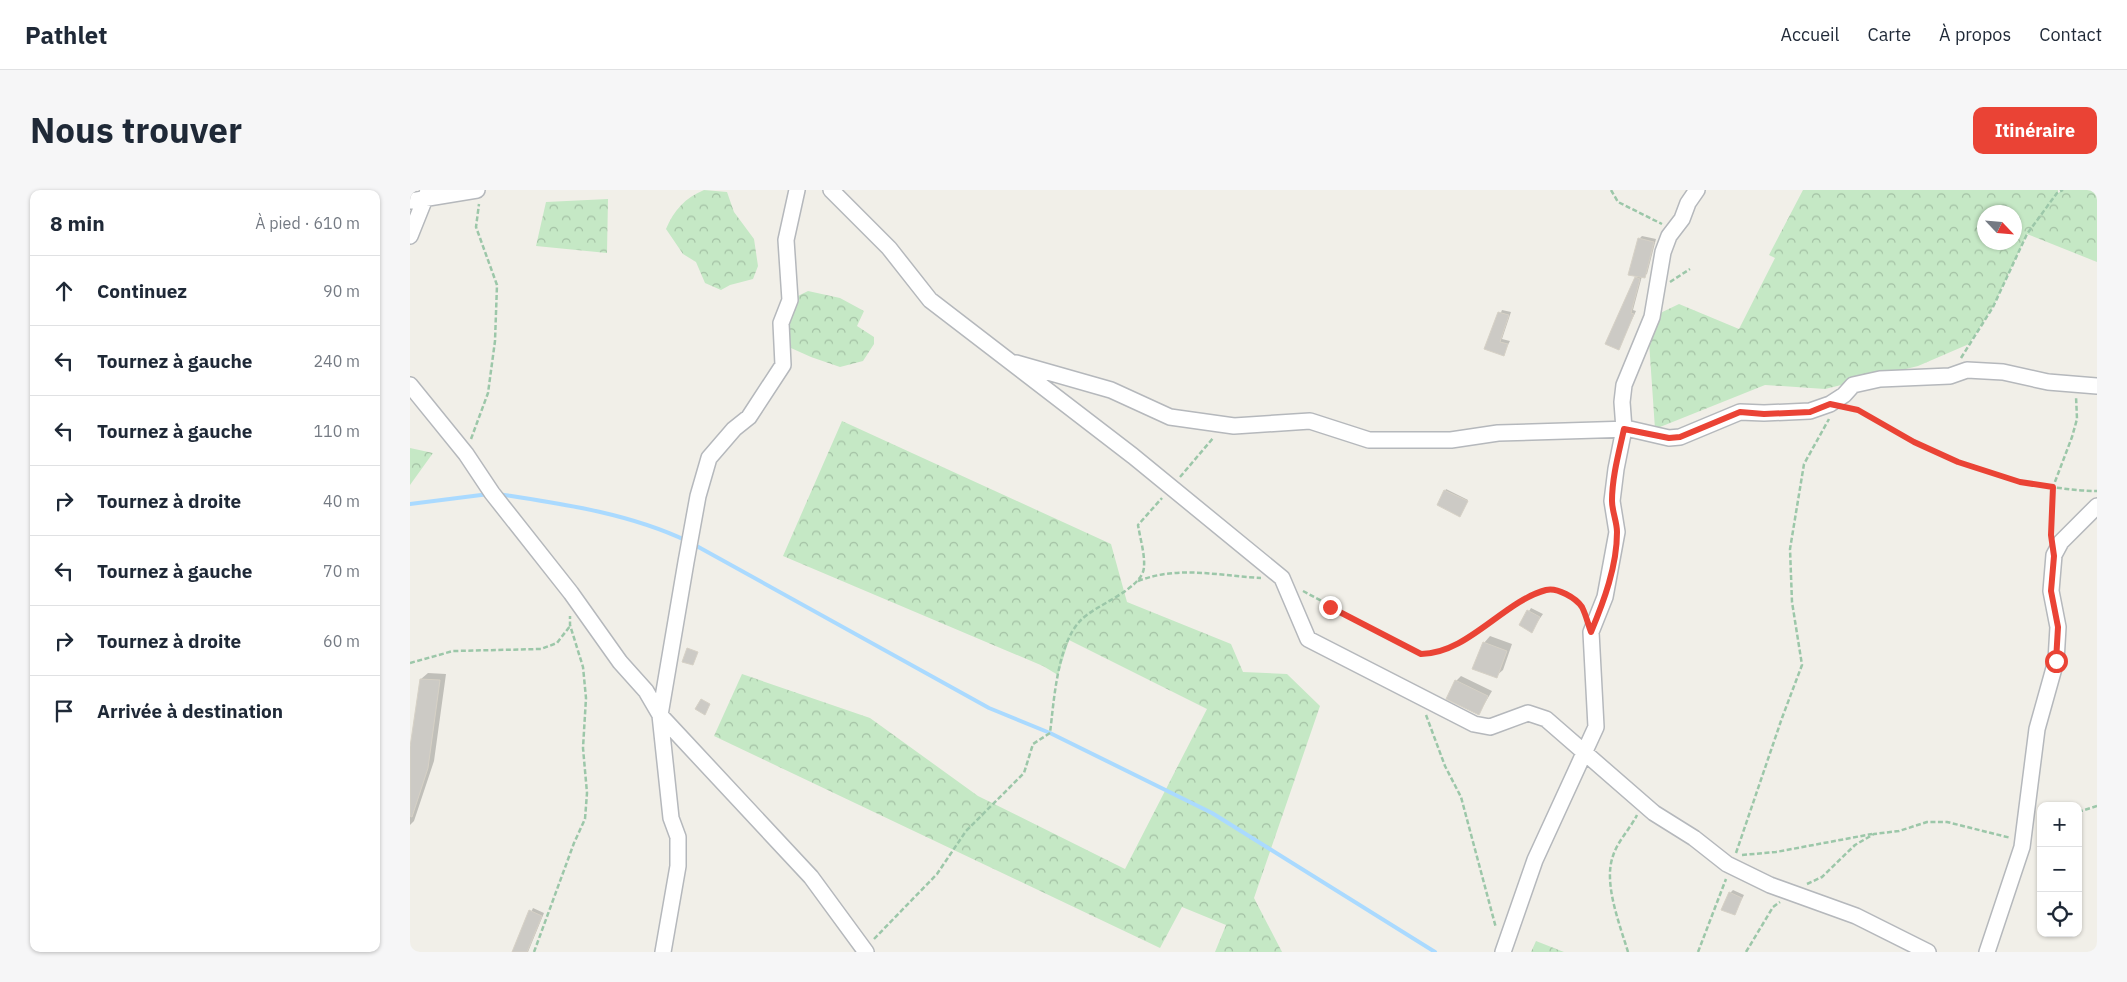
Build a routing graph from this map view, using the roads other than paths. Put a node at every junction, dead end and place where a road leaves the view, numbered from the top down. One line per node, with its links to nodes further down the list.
1 (797, 190): 12 (street)
2 (831, 190): 7 (street)
3 (1697, 190): 10 (street)
4 (479, 195): 5 (street)
5 (421, 196): 6 (street)
6 (410, 236)
7 (1010, 361): 10 (street); 13 (street)
8 (410, 385): 12 (street)
9 (2097, 386): 10 (street)
10 (1624, 429): 13 (street)
11 (2097, 506): 18 (street)
12 (660, 716): 14 (street); 16 (street)
13 (1585, 752): 15 (street); 17 (street)
14 (865, 950)
15 (1503, 951)
16 (664, 952)
17 (1928, 952)
18 (1987, 952)

